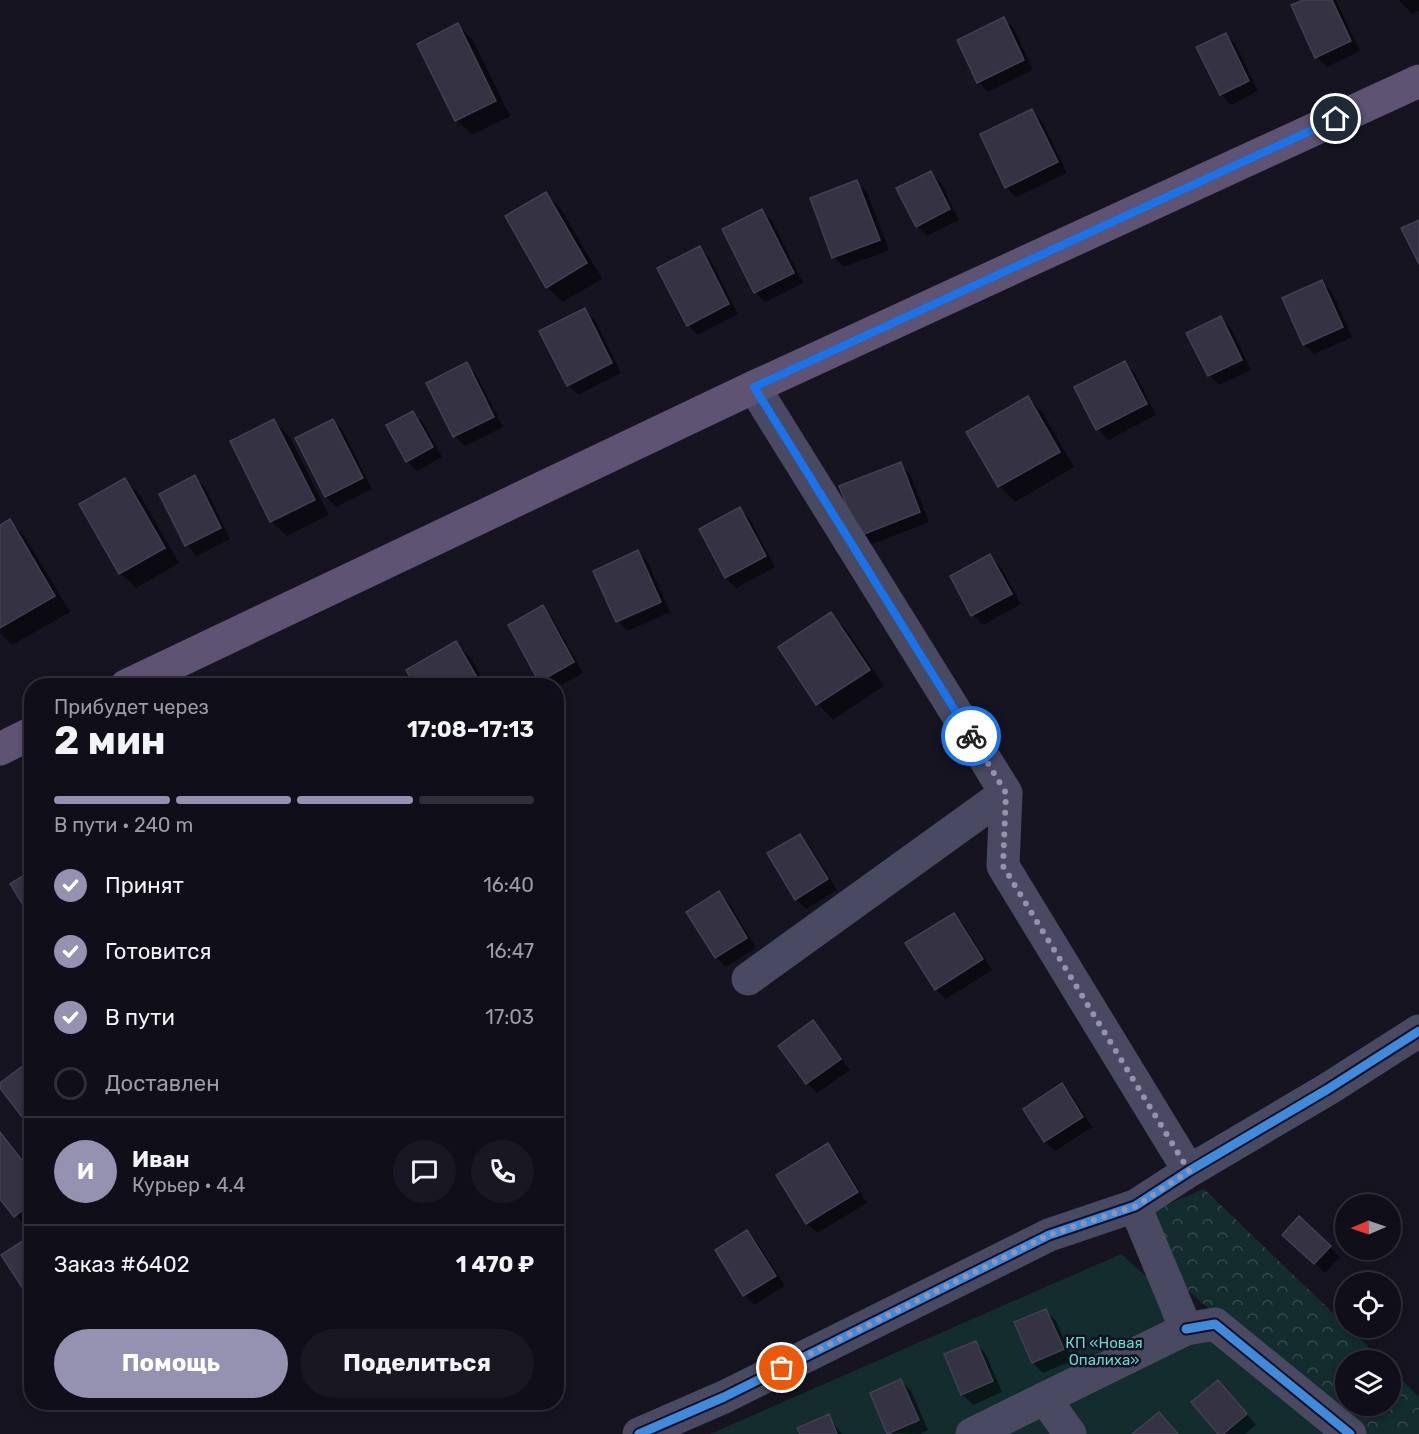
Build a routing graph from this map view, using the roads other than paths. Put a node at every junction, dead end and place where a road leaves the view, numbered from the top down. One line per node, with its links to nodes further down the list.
1 (1419, 81): 2 (main road)
2 (754, 387): 3 (main road); 6 (street)
3 (143, 678)
4 (24, 737): 5 (main road)
5 (0, 749)
6 (1006, 793): 7 (street); 9 (street)
7 (748, 979)
8 (1419, 1031): 9 (street)
9 (1189, 1171): 10 (street)
10 (1136, 1206): 11 (street); 13 (street)
11 (1186, 1329): 12 (street); 16 (street)
12 (1046, 1400): 14 (street); 15 (street)
13 (639, 1434)
14 (972, 1434)
15 (1070, 1434)
16 (1350, 1434)

